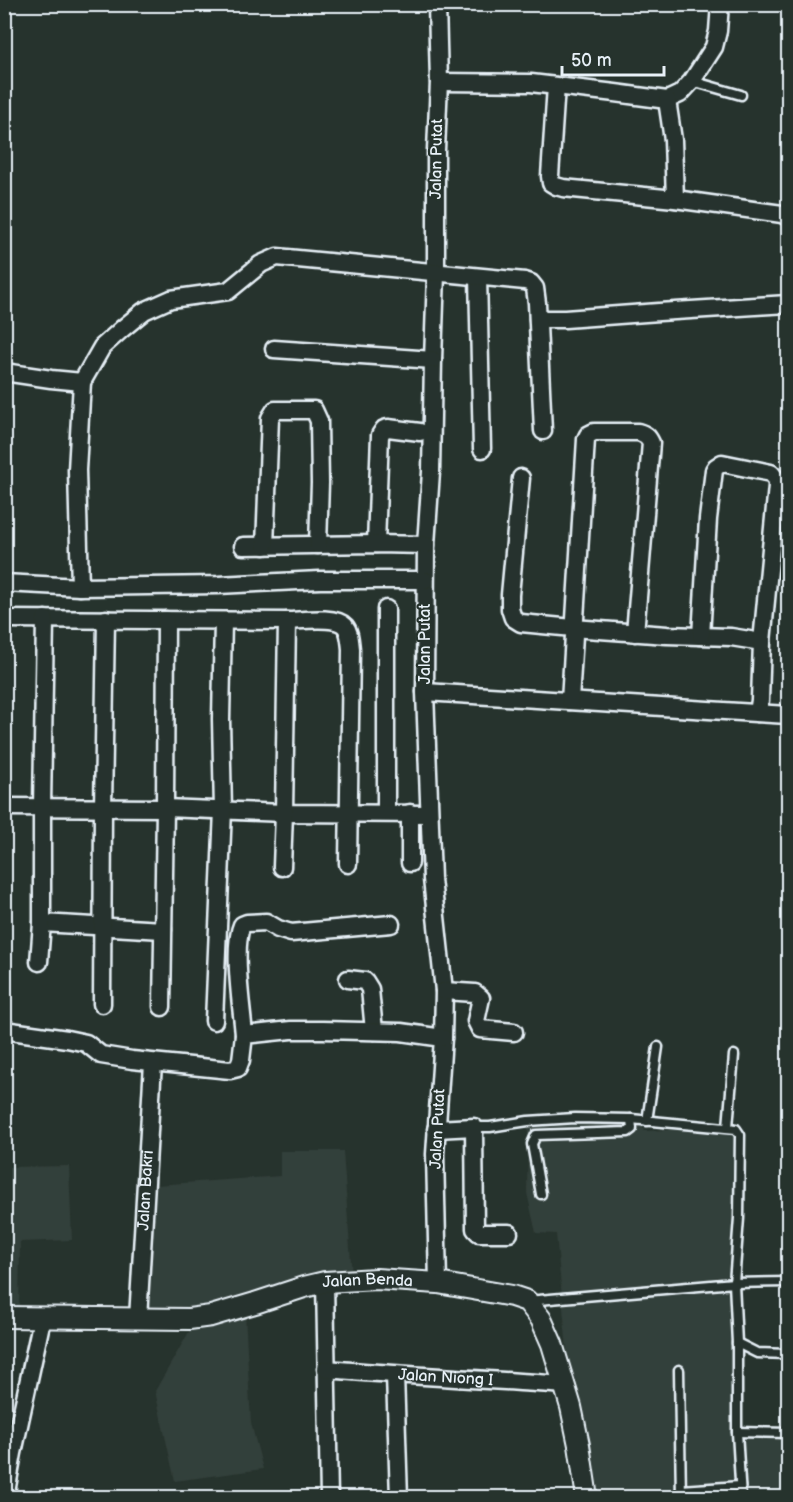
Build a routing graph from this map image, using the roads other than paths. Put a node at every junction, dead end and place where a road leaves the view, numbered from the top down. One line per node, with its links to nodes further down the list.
1 (437, 4): 4 (street, Jalan Putat)
2 (720, 4): 3 (street)
3 (692, 81): 6 (lane); 7 (street)
4 (439, 82): 5 (street); 10 (street, Jalan Putat)
5 (556, 86): 7 (street); 8 (street)
6 (741, 95)
7 (667, 100): 8 (street)
8 (675, 199): 9 (street)
9 (789, 217)
10 (436, 273): 11 (street); 15 (street, Jalan Putat); 17 (street)
11 (478, 278): 13 (street); 20 (street)
12 (789, 304): 13 (street)
13 (538, 319): 18 (street)
14 (274, 349): 15 (street)
15 (433, 360): 24 (street, Jalan Putat)
16 (4, 372): 17 (street)
17 (82, 382): 29 (street)
18 (543, 431)
19 (420, 432): 22 (street)
20 (482, 448)
21 (521, 478): 37 (street)
22 (376, 544): 23 (street); 24 (street)
23 (318, 545): 26 (street); 26 (street)
24 (426, 545): 27 (street, Jalan Putat)
25 (243, 546): 26 (street)
26 (265, 546)
27 (425, 580): 29 (street); 41 (street, Jalan Putat)
28 (4, 583): 29 (street)
29 (80, 587)
30 (386, 609): 51 (street)
31 (45, 618): 32 (street); 33 (street); 46 (street)
32 (4, 619)
33 (106, 619): 34 (street); 47 (street)
34 (166, 620): 35 (street); 48 (street)
35 (223, 621): 36 (street); 49 (street)
36 (287, 621): 50 (street); 53 (street)
37 (573, 628): 38 (street); 38 (street); 42 (street)
38 (635, 633): 39 (street)
39 (701, 636): 40 (street); 40 (street)
40 (762, 642): 43 (street)
41 (425, 692): 42 (street); 54 (street, Jalan Putat)
42 (570, 701): 43 (street)
43 (758, 713): 44 (street)
44 (789, 715)
45 (4, 807): 46 (street)
46 (42, 807): 47 (street); 58 (street)
47 (103, 808): 48 (street); 60 (street)
48 (165, 808): 49 (street); 61 (street)
49 (223, 810): 50 (street); 67 (street)
50 (284, 813): 53 (street); 57 (street)
51 (386, 813): 52 (street); 53 (street)
52 (410, 813): 54 (street); 55 (street)
53 (349, 814): 56 (street)
54 (429, 814): 64 (street, Jalan Putat)
55 (410, 862)
56 (348, 864)
57 (282, 867)
58 (42, 923): 60 (street); 62 (street)
59 (391, 924): 71 (street)
60 (102, 927): 61 (street); 65 (street)
61 (163, 930): 66 (street)
62 (39, 962)
63 (348, 979): 69 (street)
64 (444, 991): 70 (street); 72 (street, Jalan Putat)
65 (102, 1004)
66 (162, 1007)
67 (214, 1021)
68 (4, 1030): 75 (street)
69 (374, 1031): 71 (street); 72 (street)
70 (514, 1032)
71 (244, 1035): 75 (street)
72 (443, 1038): 80 (street, Jalan Putat)
73 (658, 1047): 77 (lane)
74 (734, 1055): 79 (lane)
75 (153, 1063): 90 (street, Jalan Bakri)
76 (631, 1119): 77 (lane); 78 (lane); 81 (lane)
77 (647, 1121): 79 (lane)
78 (474, 1127): 80 (street); 82 (street)
79 (728, 1127): 86 (lane)
80 (436, 1129): 85 (street, Jalan Putat)
81 (541, 1194)
82 (509, 1233)
83 (325, 1282): 85 (street, Jalan Benda); 90 (street, Jalan Benda); 93 (street)
84 (789, 1282): 86 (lane)
85 (438, 1283): 87 (street, Jalan Benda)
86 (734, 1283): 87 (lane); 91 (lane)
87 (527, 1301): 96 (street)
88 (4, 1317): 89 (street, Jalan Benda)
89 (42, 1319): 90 (street, Jalan Benda); 101 (street)
90 (138, 1319)
91 (737, 1343): 92 (lane); 97 (lane)
92 (789, 1354)
93 (326, 1369): 95 (street, Jalan Niong I); 102 (street)
94 (679, 1370): 100 (lane)
95 (395, 1375): 96 (street, Jalan Niong I); 103 (street)
96 (565, 1385): 104 (street)
97 (737, 1432): 98 (lane); 99 (lane)
98 (789, 1433)
99 (740, 1486): 100 (lane); 105 (lane)
100 (681, 1494)
101 (5, 1497)
102 (330, 1497)
103 (399, 1497)
104 (587, 1497)
105 (741, 1497)

